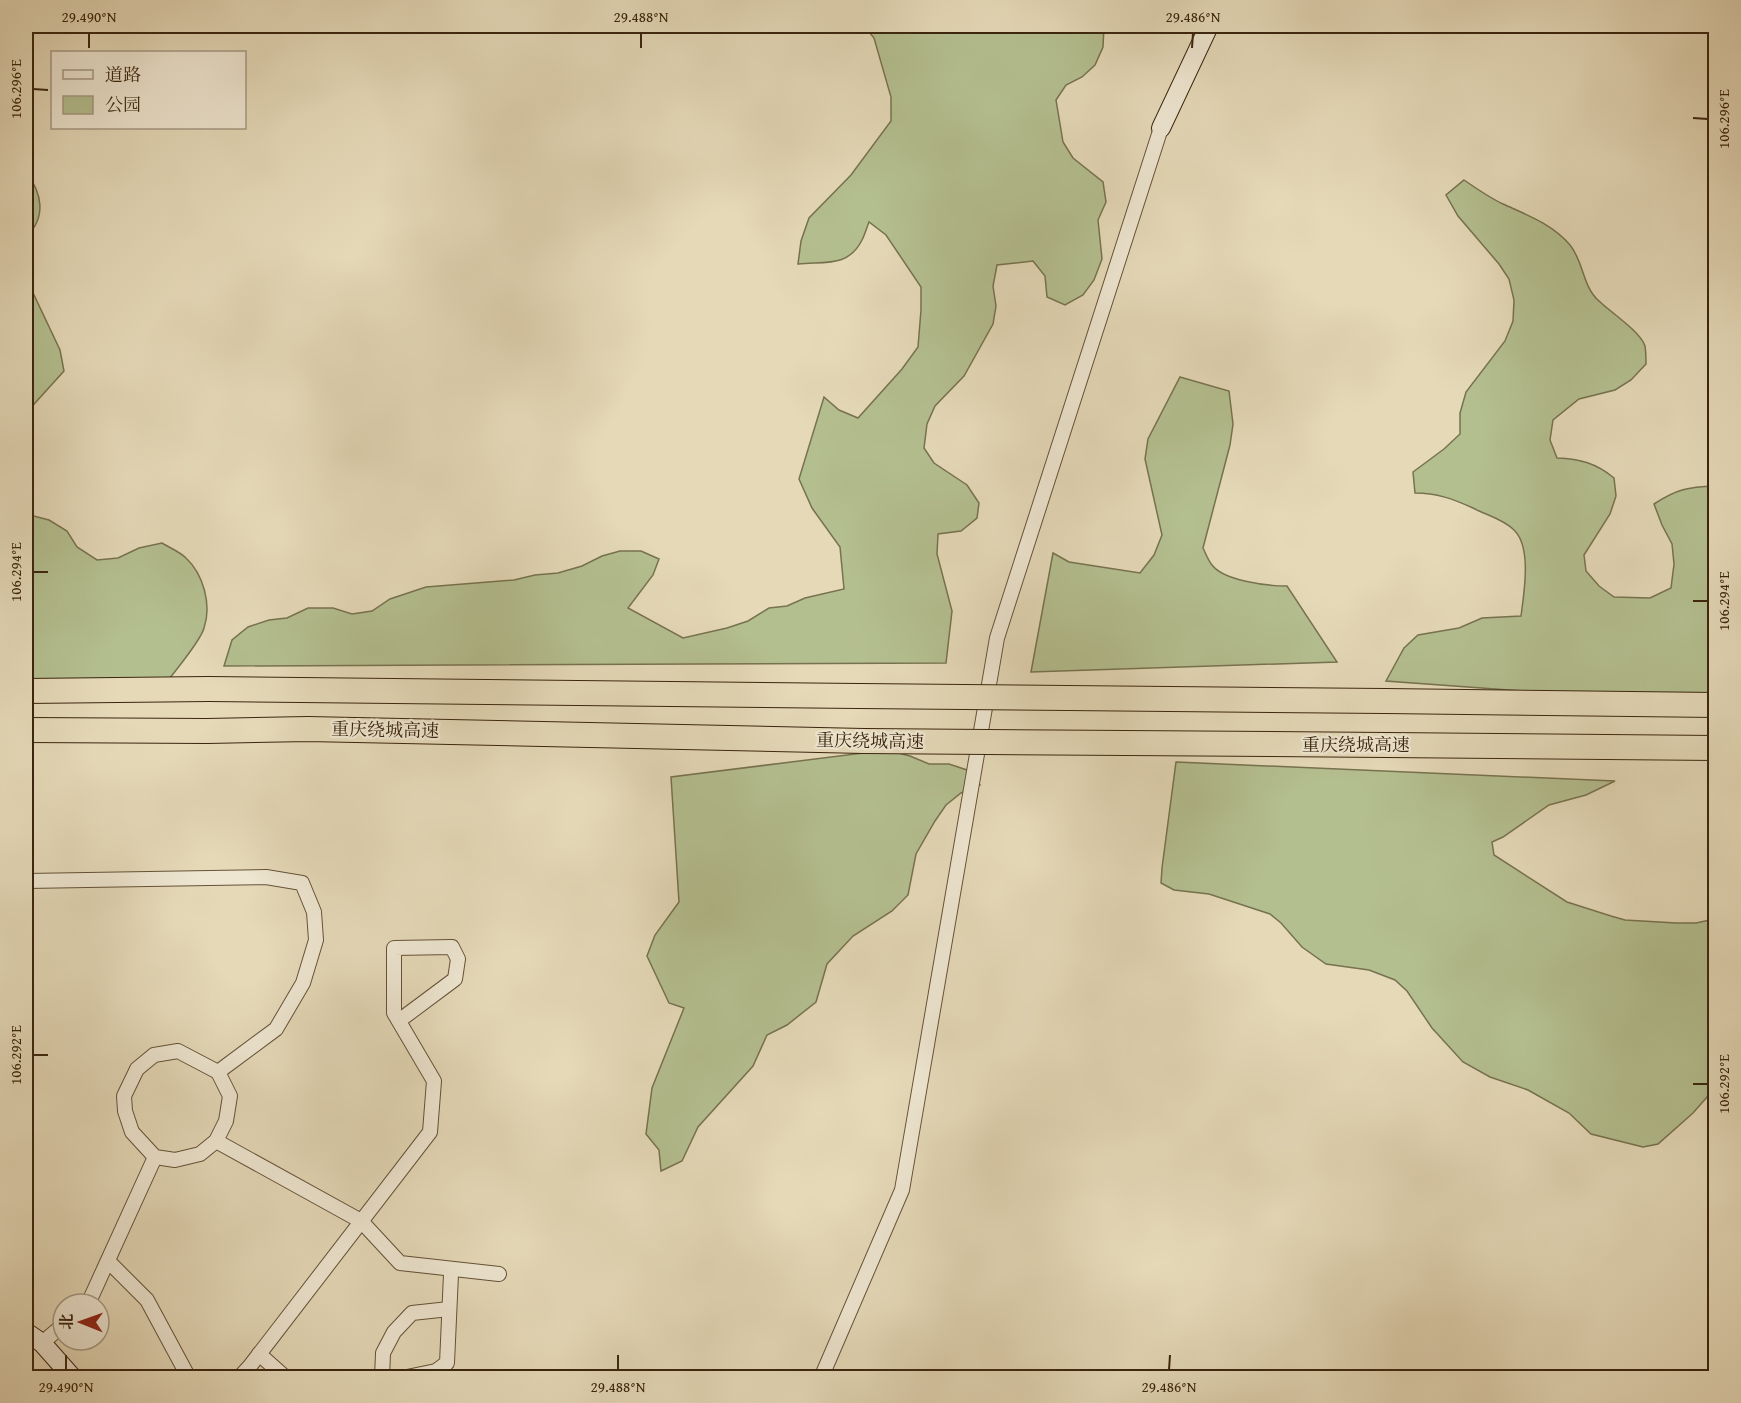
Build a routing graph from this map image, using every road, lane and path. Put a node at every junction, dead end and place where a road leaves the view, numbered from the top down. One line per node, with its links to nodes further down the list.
1 (1209, 26): 2 (street)
2 (1161, 128): 28 (street)
3 (26, 691): 4 (highway, bridge)
4 (1716, 705)
5 (26, 730): 6 (highway, 重庆绕城高速, bridge)
6 (1716, 748)
7 (26, 881): 9 (street)
8 (400, 1020): 8 (street); 12 (street)
9 (218, 1072): 10 (street); 11 (street)
10 (216, 1141): 11 (street); 12 (street)
11 (155, 1156): 13 (street)
12 (361, 1221): 15 (street); 21 (street)
13 (108, 1261): 16 (street); 23 (street)
14 (451, 1274): 17 (street)
15 (499, 1274)
16 (94, 1292)
17 (450, 1309): 26 (street); 27 (street)
18 (26, 1332): 20 (street)
19 (51, 1335): 20 (street)
20 (42, 1343): 22 (street)
21 (259, 1354): 24 (street); 25 (street)
22 (73, 1377)
23 (189, 1377)
24 (239, 1377)
25 (286, 1377)
26 (382, 1377)
27 (402, 1377)
28 (820, 1377)

